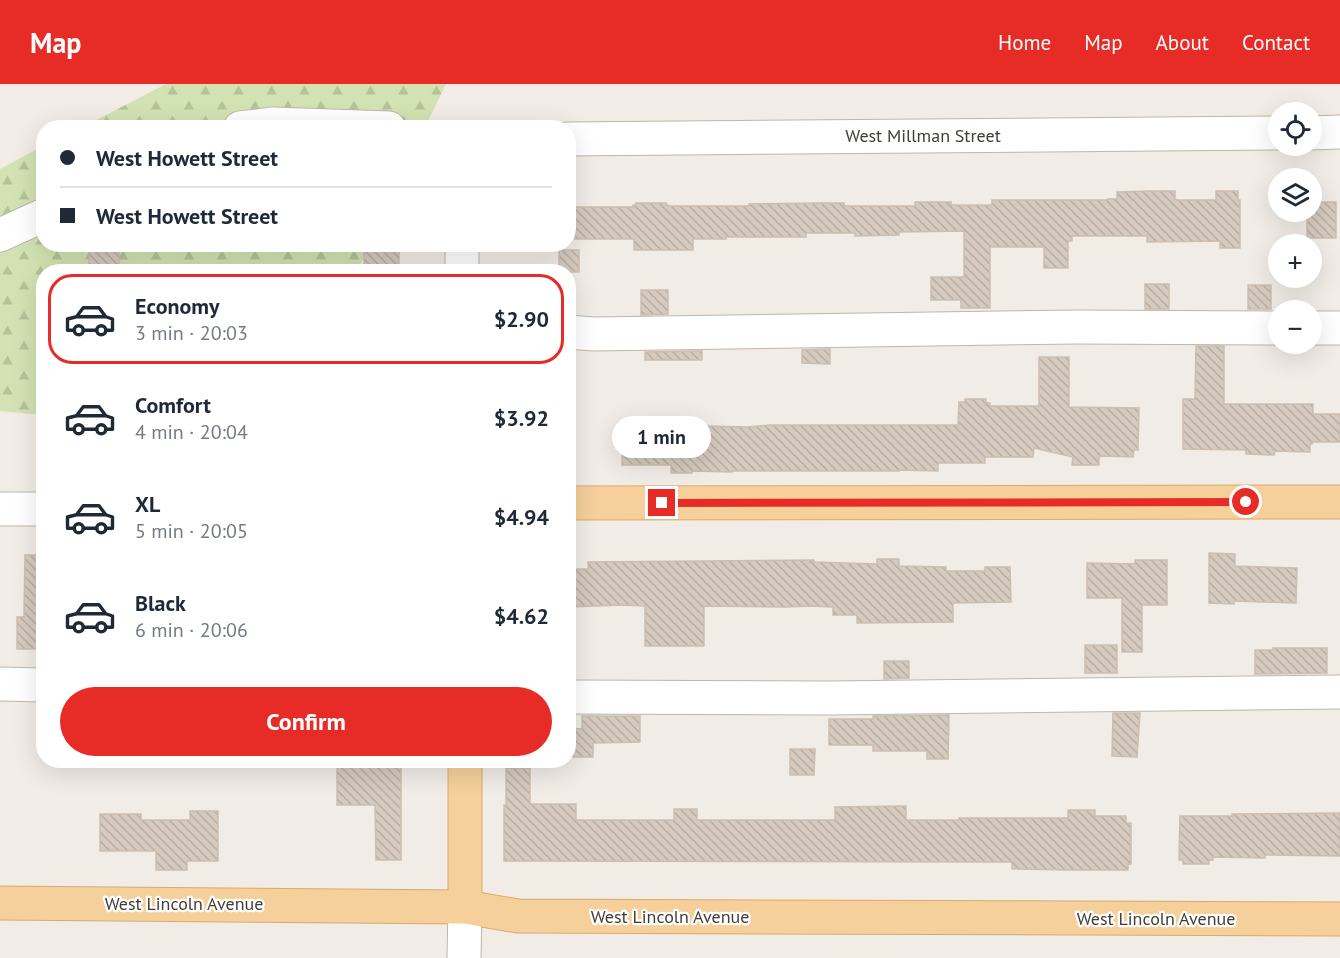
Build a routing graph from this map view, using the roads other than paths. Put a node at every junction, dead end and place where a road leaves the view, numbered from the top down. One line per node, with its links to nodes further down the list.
1 (1340, 132): 3 (street)
2 (1268, 133): 4 (street, West Millman Street)
3 (1322, 133)
4 (576, 139)
5 (36, 219): 6 (street)
6 (0, 236)
7 (1268, 328): 10 (street)
8 (1322, 328): 9 (street)
9 (1340, 328)
10 (576, 333)
11 (1340, 502): 12 (main road)
12 (576, 503)
13 (0, 509): 14 (street)
14 (36, 509)
15 (0, 684): 16 (street)
16 (36, 685)
17 (1340, 692): 18 (street)
18 (576, 697)
19 (465, 768): 21 (main road)
20 (0, 903): 21 (main road, West Lincoln Avenue)
21 (465, 907): 22 (main road, West Lincoln Avenue); 23 (street)
22 (1340, 919)
23 (464, 958)

